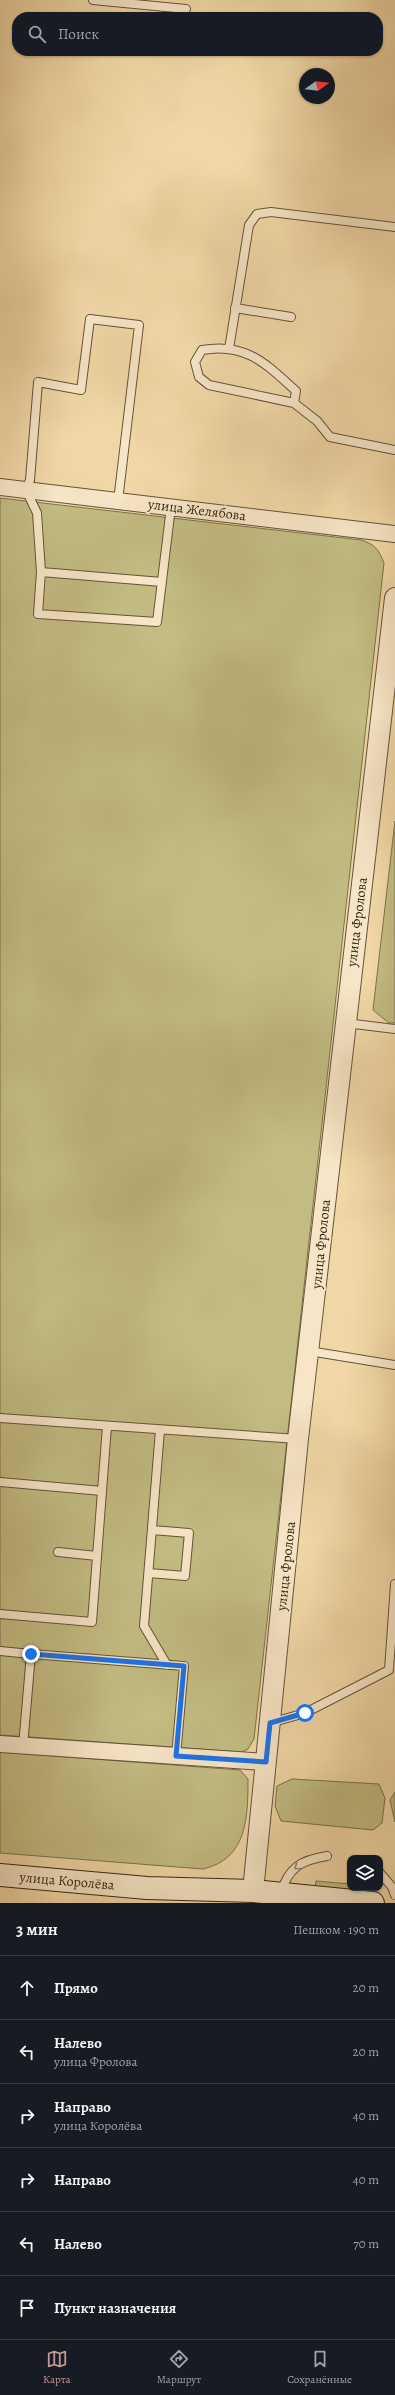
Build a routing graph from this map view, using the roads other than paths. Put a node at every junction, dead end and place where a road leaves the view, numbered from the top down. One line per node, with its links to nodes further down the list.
1 (93, 0): 2 (lane)
2 (186, 9)
3 (395, 227): 4 (lane)
4 (235, 308): 5 (lane); 6 (lane)
5 (291, 317)
6 (229, 349): 7 (lane); 7 (lane)
7 (294, 404): 8 (lane)
8 (395, 450)
9 (0, 487): 10 (street, улица Желябова)
10 (26, 490): 11 (street, улица Желябова); 11 (lane); 14 (lane)
11 (118, 501): 12 (street, улица Желябова)
12 (171, 507): 13 (street, улица Желябова); 15 (lane)
13 (395, 534)
14 (41, 572): 15 (lane); 15 (lane)
15 (162, 582)
16 (395, 598): 17 (street, улица Фролова)
17 (346, 1023): 18 (lane); 19 (street, улица Фролова)
18 (395, 1029)
19 (309, 1351): 20 (lane); 24 (street, улица Фролова)
20 (395, 1365)
21 (0, 1418): 22 (lane)
22 (107, 1426): 23 (lane); 26 (lane)
23 (160, 1430): 24 (lane); 27 (lane)
24 (298, 1439): 36 (street, улица Фролова)
25 (0, 1482): 26 (lane)
26 (102, 1491): 29 (lane)
27 (152, 1530): 30 (lane); 30 (lane)
28 (58, 1552): 29 (lane)
29 (97, 1556): 32 (lane)
30 (148, 1573): 35 (lane)
31 (395, 1584): 36 (lane)
32 (0, 1614)
33 (0, 1651): 34 (lane)
34 (31, 1654): 35 (lane); 38 (lane)
35 (167, 1665): 39 (lane)
36 (270, 1723): 40 (street, улица Фролова)
37 (0, 1744): 38 (street)
38 (23, 1746): 39 (street)
39 (176, 1756): 40 (street)
40 (266, 1762): 44 (street, улица Фролова)
41 (327, 1856): 45 (lane, one-way to 45)
42 (0, 1875): 44 (main road, улица Королёва)
43 (383, 1876): 46 (lane)
44 (253, 1890): 45 (main road, улица Королёва)
45 (281, 1893): 47 (main road, улица Королёва)
46 (395, 1895)
47 (368, 1903): 48 (main road, улица Королёва)
48 (372, 1903)

